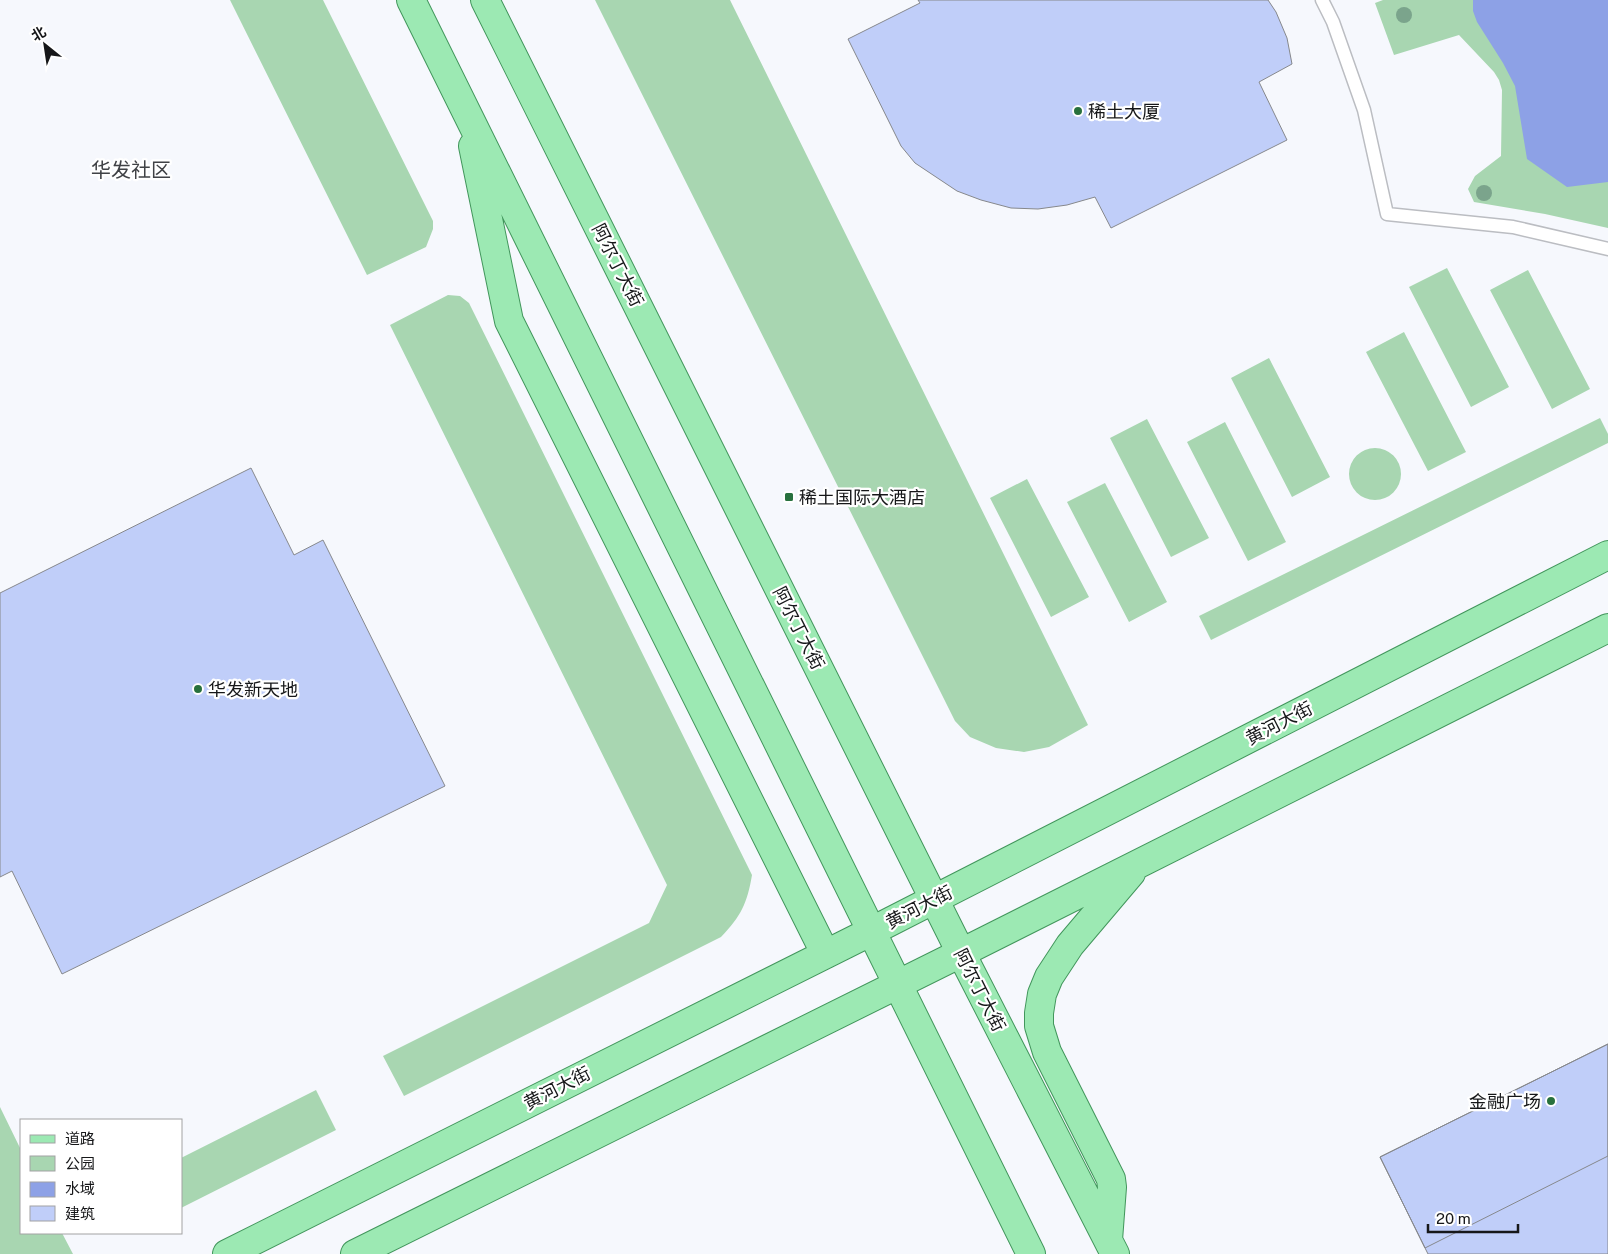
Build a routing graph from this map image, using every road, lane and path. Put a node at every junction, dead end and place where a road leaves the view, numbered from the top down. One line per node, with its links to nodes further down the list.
1 (411, 0): 4 (main road)
2 (485, 0): 9 (main road, 阿尔丁大街)
3 (1322, 0): 5 (lane)
4 (464, 108): 10 (main road); 11 (main road)
5 (1608, 249)
6 (1608, 555): 9 (main road, 黄河大街)
7 (1608, 628): 8 (main road)
8 (1138, 864): 12 (main road); 14 (main road)
9 (935, 899): 10 (main road, 黄河大街); 12 (main road, 阿尔丁大街)
10 (872, 931): 11 (main road, 黄河大街); 13 (main road)
11 (826, 953): 15 (main road, 黄河大街)
12 (961, 953): 13 (main road); 14 (main road, 阿尔丁大街)
13 (897, 985): 16 (main road); 17 (main road)
14 (1112, 1247)
15 (227, 1254)
16 (355, 1254)
17 (1031, 1254)

